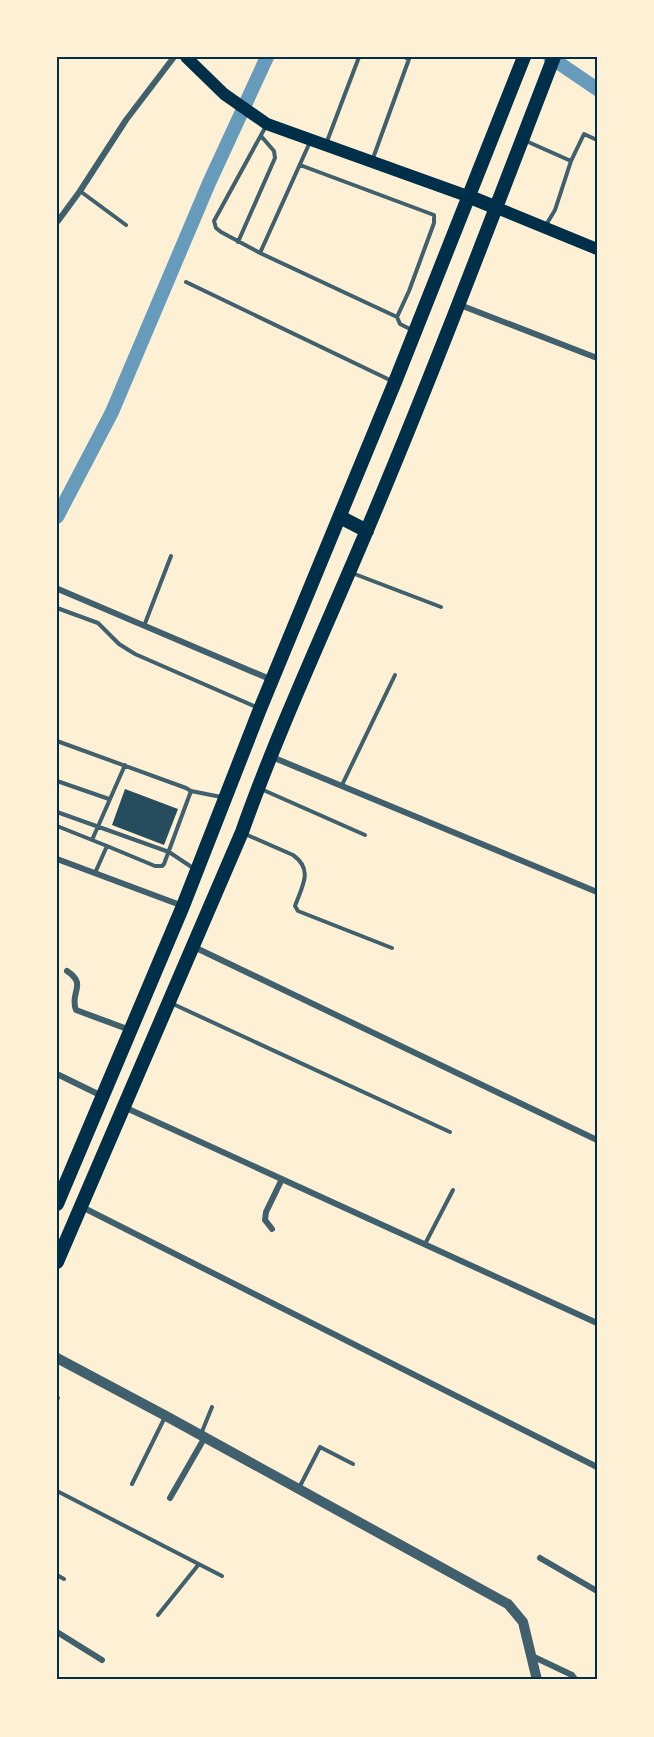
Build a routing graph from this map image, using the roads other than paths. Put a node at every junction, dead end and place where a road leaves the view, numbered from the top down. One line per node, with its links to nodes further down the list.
1 (174, 57): 15 (street)
2 (186, 57): 7 (main road)
3 (359, 57): 11 (lane)
4 (404, 57): 12 (lane)
5 (524, 57): 16 (main road)
6 (554, 57): 8 (main road)
7 (264, 130): 10 (main road); 21 (lane); 21 (lane)
8 (523, 139): 13 (lane); 17 (main road)
9 (597, 140): 13 (lane)
10 (310, 141): 11 (main road); 14 (lane)
11 (326, 145): 12 (main road)
12 (372, 161): 16 (main road)
13 (571, 161): 20 (lane)
14 (300, 165): 23 (lane); 26 (lane)
15 (80, 191): 18 (street); 19 (lane)
16 (470, 197): 17 (main road); 27 (main road)
17 (496, 207): 20 (main road); 25 (main road)
18 (58, 221)
19 (126, 225)
20 (545, 227): 22 (main road)
21 (238, 242): 23 (lane)
22 (597, 249)
23 (260, 253): 26 (lane)
24 (186, 282): 29 (lane)
25 (460, 304): 28 (street); 31 (main road)
26 (396, 317): 27 (lane)
27 (416, 332): 29 (main road)
28 (597, 358)
29 (395, 382): 30 (main road)
30 (340, 517): 31 (main road); 39 (main road)
31 (367, 531): 33 (main road)
32 (171, 556): 37 (lane)
33 (349, 572): 35 (lane); 42 (main road)
34 (58, 589): 37 (street)
35 (441, 607)
36 (57, 608): 40 (lane)
37 (144, 626): 39 (street)
38 (395, 675): 45 (lane)
39 (273, 680): 40 (main road)
40 (260, 709): 48 (main road)
41 (57, 741): 43 (lane)
42 (271, 756): 45 (street); 46 (main road)
43 (125, 765): 47 (lane); 49 (lane)
44 (57, 781): 49 (lane)
45 (342, 785): 61 (street)
46 (258, 788): 53 (main road); 54 (lane)
47 (191, 791): 48 (lane); 57 (lane)
48 (225, 797): 59 (main road)
49 (109, 799): 52 (lane)
50 (57, 812): 52 (lane)
51 (57, 826): 55 (lane)
52 (98, 828): 55 (lane); 57 (lane)
53 (242, 832): 63 (main road); 64 (lane)
54 (365, 835)
55 (92, 840): 56 (lane)
56 (107, 846): 57 (lane); 60 (lane)
57 (169, 852): 59 (lane)
58 (57, 859): 60 (street)
59 (197, 870): 62 (main road)
60 (95, 873): 62 (street)
61 (597, 892)
62 (183, 906): 67 (main road)
63 (191, 946): 66 (main road); 72 (street)
64 (392, 948)
65 (67, 971): 67 (street)
66 (169, 1002): 70 (main road); 71 (lane)
67 (130, 1030): 69 (main road)
68 (57, 1074): 69 (street)
69 (103, 1097): 75 (main road)
70 (123, 1107): 73 (street); 76 (main road)
71 (450, 1132)
72 (597, 1140)
73 (282, 1179): 77 (street); 78 (street)
74 (453, 1190): 78 (lane)
75 (57, 1204)
76 (81, 1206): 79 (main road); 86 (street)
77 (272, 1229)
78 (425, 1244): 80 (street)
79 (57, 1262)
80 (597, 1323)
81 (57, 1358): 83 (street)
82 (212, 1407): 84 (lane)
83 (166, 1416): 84 (street); 87 (lane)
84 (203, 1436): 88 (street); 90 (street)
85 (353, 1464): 88 (lane)
86 (597, 1467)
87 (132, 1484)
88 (299, 1489): 99 (street)
89 (57, 1491): 92 (lane)
90 (170, 1498)
91 (540, 1558): 96 (street)
92 (199, 1564): 94 (lane); 97 (lane)
93 (57, 1575): 95 (lane)
94 (222, 1576)
95 (64, 1580)
96 (597, 1591)
97 (158, 1615)
98 (57, 1632): 100 (street)
99 (531, 1655): 101 (street); 102 (street)
100 (102, 1660)
101 (540, 1678)
102 (576, 1680)

